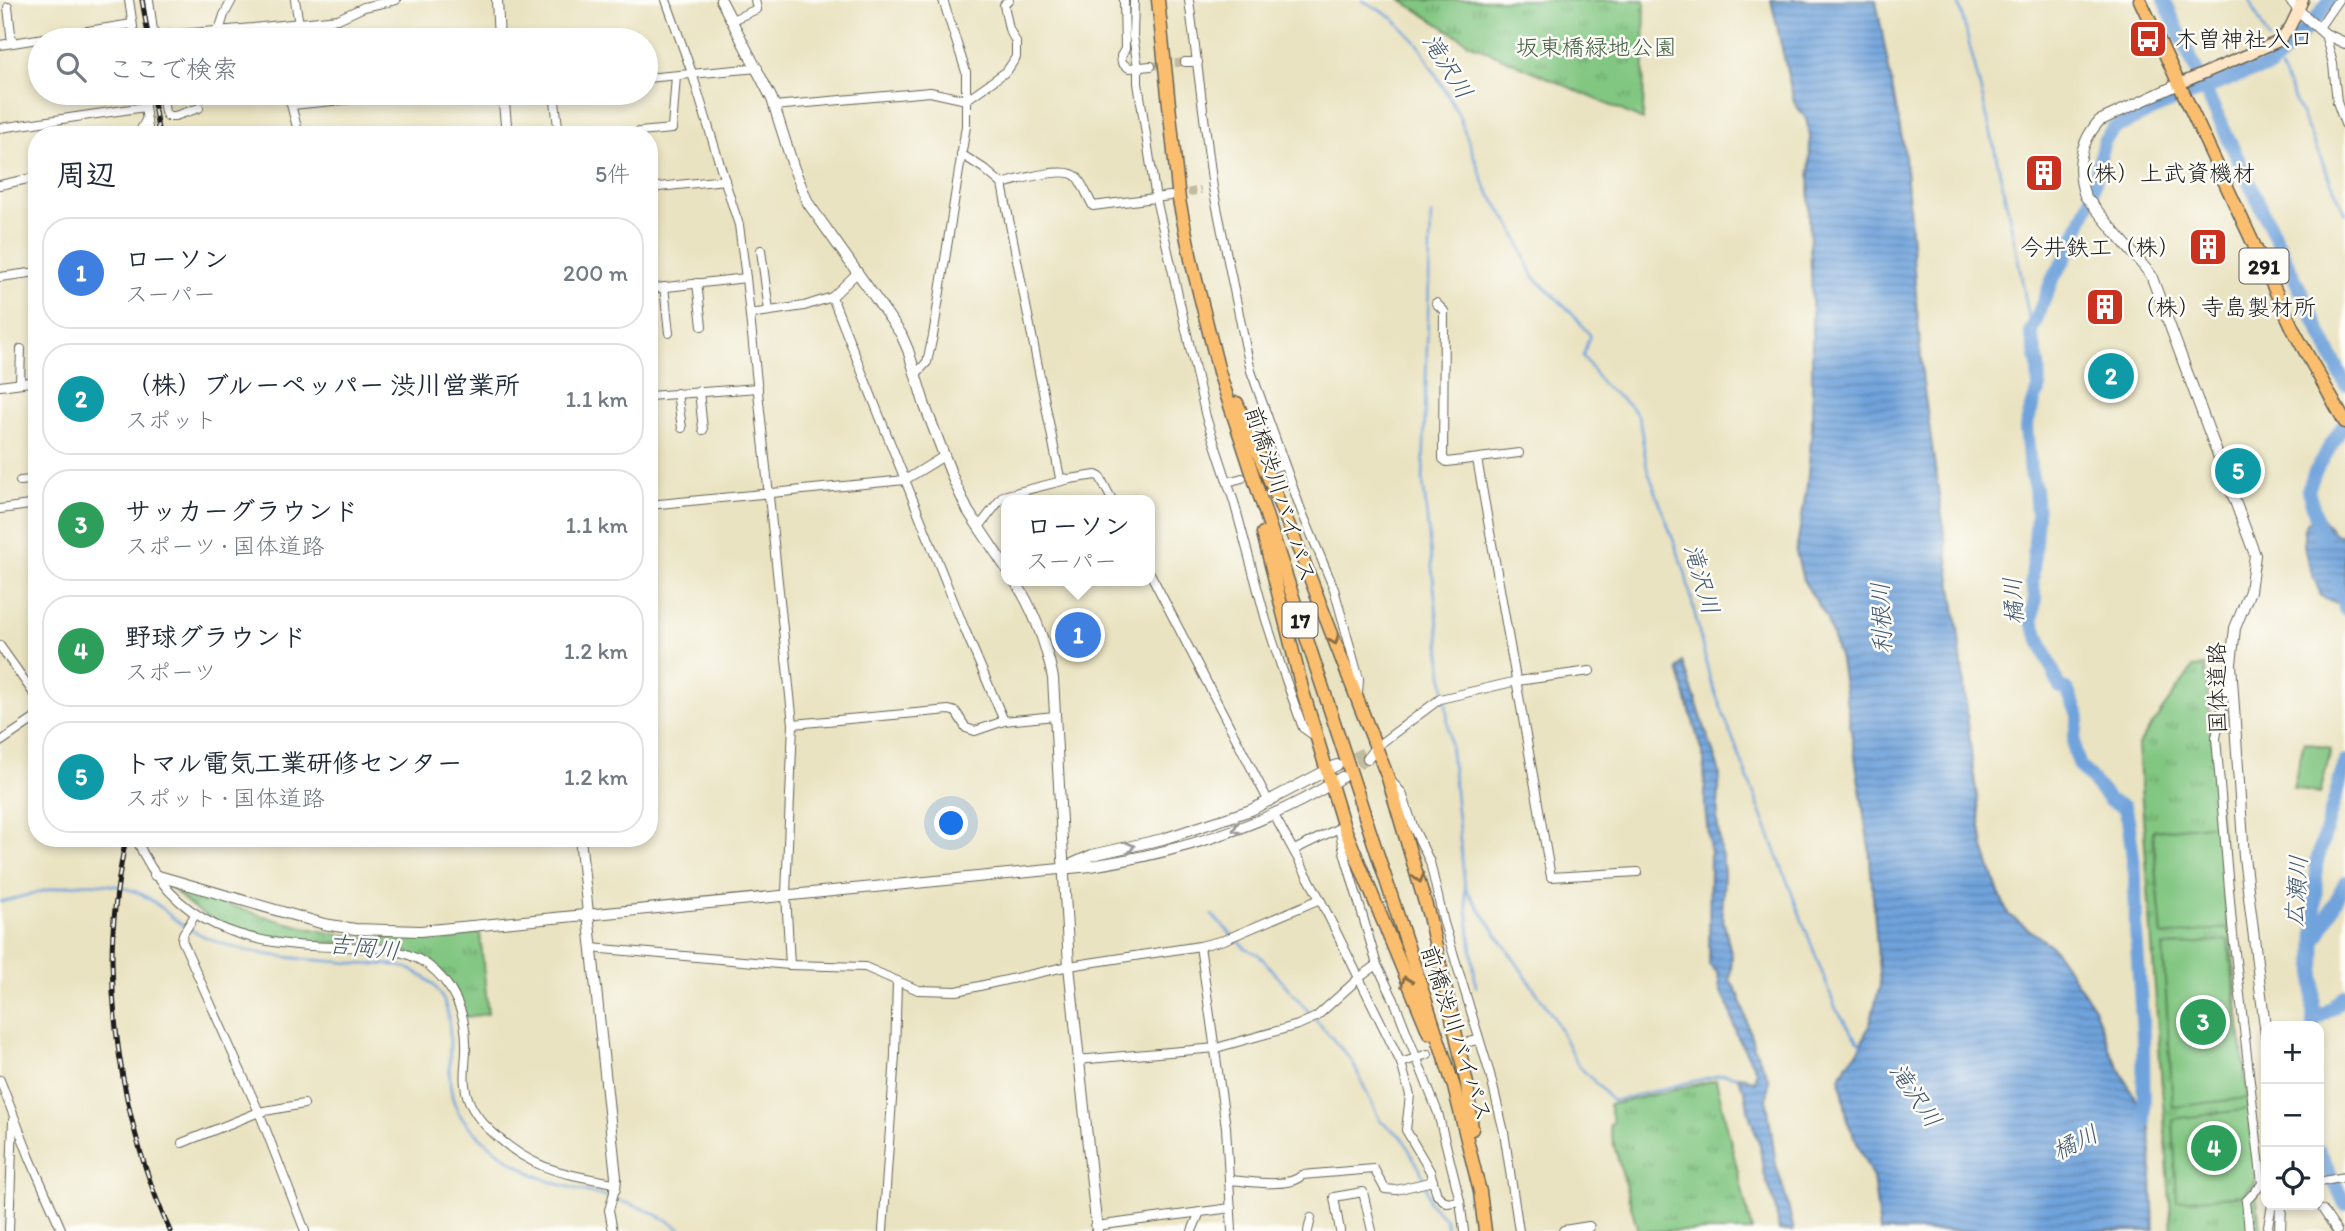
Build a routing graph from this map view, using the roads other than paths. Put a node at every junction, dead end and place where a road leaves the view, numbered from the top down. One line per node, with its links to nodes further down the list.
1 (129, 0): 22 (street)
2 (149, 0): 26 (street)
3 (232, 0): 27 (street)
4 (295, 0): 23 (street)
5 (396, 0): 23 (street)
6 (497, 0): 30 (street)
7 (666, 0): 41 (street)
8 (721, 0): 21 (street)
9 (755, 0): 21 (street)
10 (943, 0): 45 (street)
11 (1009, 0): 45 (street)
12 (1124, 0): 39 (street)
13 (1134, 0): 39 (street)
14 (1158, 0): 85 (highway, 前橋渋川バイパス / 17)
15 (1189, 0): 37 (street)
16 (2140, 0): 44 (highway, 291)
17 (2289, 0): 20 (street)
18 (2338, 0): 31 (street)
19 (8, 7): 33 (street)
20 (2302, 10): 31 (street); 44 (main road)
21 (732, 20): 40 (street)
22 (132, 24): 24 (street); 25 (street)
23 (299, 24): 28 (street); 29 (street)
24 (107, 28)
25 (133, 28)
26 (153, 28)
27 (220, 28)
28 (253, 28)
29 (297, 28)
30 (498, 28)
31 (2320, 30): 34 (street); 54 (street)
32 (28, 40): 33 (street)
33 (12, 43): 35 (street)
34 (2345, 43)
35 (0, 45)
36 (1185, 62): 37 (street)
37 (1198, 62): 68 (street)
38 (1151, 66): 39 (street)
39 (1138, 67): 71 (street)
40 (758, 68): 41 (street); 50 (street)
41 (692, 73): 42 (street); 64 (street)
42 (676, 76): 43 (street); 61 (street)
43 (658, 77)
44 (2181, 88): 97 (highway, 291); 123 (street, 国体道路)
45 (966, 100): 50 (street); 62 (street)
46 (164, 105): 52 (street)
47 (292, 105): 57 (street)
48 (504, 105): 58 (street)
49 (555, 105): 59 (street)
50 (774, 106): 73 (street)
51 (145, 107): 53 (street); 60 (street)
52 (199, 108)
53 (146, 120): 55 (street); 56 (street)
54 (2345, 124)
55 (143, 126)
56 (147, 126)
57 (297, 126)
58 (506, 126)
59 (558, 126)
60 (0, 128)
61 (658, 130)
62 (961, 154): 65 (street); 88 (street)
63 (28, 179): 66 (street)
64 (725, 180): 67 (street); 76 (street)
65 (1002, 184): 71 (street); 106 (street)
66 (0, 185)
67 (658, 187)
68 (1213, 188): 69 (street); 103 (street)
69 (1201, 190)
70 (1170, 196): 71 (street)
71 (1156, 199): 110 (street)
72 (761, 250): 82 (street)
73 (858, 272): 80 (street); 88 (street)
74 (28, 273): 75 (street)
75 (0, 277)
76 (746, 278): 77 (street); 83 (street)
77 (697, 283): 78 (street); 84 (street)
78 (664, 287): 79 (street); 86 (street)
79 (658, 288)
80 (832, 298): 82 (street); 108 (street)
81 (1436, 303): 102 (street)
82 (769, 311): 83 (street)
83 (750, 314): 92 (street)
84 (702, 326)
85 (1208, 328): 94 (highway, 前橋渋川バイパス / 17); 127 (highway, one-way to 127)
86 (669, 333)
87 (21, 349): 90 (street)
88 (916, 374): 101 (street)
89 (28, 382): 90 (street)
90 (20, 383): 91 (street)
91 (0, 386)
92 (758, 388): 93 (street); 111 (street)
93 (699, 391): 95 (street); 99 (street)
94 (1225, 392): 132 (highway); 167 (highway, 前橋渋川バイパス / 17)
95 (677, 393): 96 (street); 98 (street)
96 (658, 395)
97 (2344, 419)
98 (682, 428)
99 (703, 430)
100 (1519, 453): 102 (street)
101 (944, 456): 108 (street); 118 (street)
102 (1477, 459): 125 (street)
103 (1284, 464): 104 (street); 127 (street)
104 (1272, 468)
105 (1242, 478): 110 (street)
106 (1070, 479): 112 (street); 113 (street)
107 (28, 480): 109 (street)
108 (905, 480): 111 (street); 129 (street)
109 (20, 481)
110 (1227, 482): 132 (street)
111 (767, 492): 115 (street); 131 (street)
112 (1007, 495)
113 (1109, 495)
114 (1001, 499): 118 (street)
115 (658, 504)
116 (28, 506): 117 (street)
117 (0, 509)
118 (979, 527): 119 (street)
119 (1001, 560)
120 (1155, 583): 138 (street)
121 (1018, 586): 128 (street)
122 (0, 646): 126 (street)
123 (2231, 664): 158 (street, 国体道路); 201 (street)
124 (1590, 671): 125 (street)
125 (1517, 681): 134 (street); 145 (street)
126 (28, 685)
127 (1358, 698): 134 (highway)
128 (1055, 716): 129 (street); 144 (street)
129 (1004, 721): 131 (street)
130 (28, 723): 133 (street)
131 (793, 724): 147 (street)
132 (1316, 737): 135 (highway)
133 (0, 742)
134 (1370, 752): 136 (highway)
135 (1332, 768): 137 (highway); 138 (street)
136 (1388, 778): 159 (street); 177 (highway, one-way to 177)
137 (1337, 780): 139 (street); 140 (highway)
138 (1269, 802): 144 (street, one-way to 138)
139 (1274, 815): 143 (street); 144 (street, one-way to 144)
140 (1341, 826): 143 (street); 154 (street); 167 (highway, one-way to 140)
141 (141, 847): 146 (street)
142 (581, 847): 149 (street)
143 (1294, 850): 148 (street)
144 (1065, 867): 147 (street); 155 (street)
145 (1638, 872)
146 (155, 875): 149 (street); 150 (street)
147 (786, 894): 149 (street); 153 (street)
148 (1320, 899): 151 (street); 156 (street)
149 (588, 915): 152 (street)
150 (192, 918): 169 (street); 176 (street)
151 (1200, 946): 155 (street); 161 (street)
152 (591, 948): 153 (street); 176 (street)
153 (790, 965): 157 (street)
154 (1377, 965): 156 (street); 163 (street)
155 (1069, 966): 157 (street); 164 (street)
156 (1359, 978): 161 (street); 165 (street)
157 (897, 981): 191 (street)
158 (2264, 1021)
159 (1479, 1040): 160 (street); 199 (street)
160 (1468, 1042)
161 (1216, 1048): 164 (street); 173 (street)
162 (1429, 1054): 163 (street)
163 (1417, 1058): 165 (street); 178 (street)
164 (1077, 1059): 186 (street)
165 (1401, 1063): 175 (street)
166 (0, 1080): 170 (street)
167 (1454, 1087): 177 (highway, 前橋渋川バイパス / 17)
168 (304, 1104): 169 (street)
169 (259, 1112): 171 (street); 189 (street)
170 (13, 1117): 187 (street); 188 (street)
171 (181, 1143)
172 (2345, 1177): 174 (street)
173 (1230, 1181): 175 (street); 179 (street)
174 (2324, 1181)
175 (1426, 1183): 178 (street)
176 (614, 1186): 190 (street)
177 (1480, 1192): 198 (highway, 前橋渋川バイパス / 17)
178 (1460, 1201): 197 (street)
179 (1231, 1208): 183 (street); 193 (street)
180 (2271, 1210): 202 (street)
181 (2281, 1210): 203 (street)
182 (2323, 1210): 204 (street)
183 (1200, 1212): 186 (street); 192 (street)
184 (1311, 1218): 194 (street)
185 (1589, 1227): 200 (street)
186 (1096, 1228)
187 (9, 1231)
188 (62, 1231)
189 (306, 1231)
190 (613, 1231)
191 (883, 1231)
192 (1192, 1231)
193 (1232, 1231)
194 (1308, 1231)
195 (1340, 1231): 196 (street)
196 (1372, 1231)
197 (1464, 1231)
198 (1485, 1231)
199 (1520, 1231)
200 (1564, 1231)
201 (2249, 1231)
202 (2267, 1231)
203 (2280, 1231)
204 (2337, 1231)

